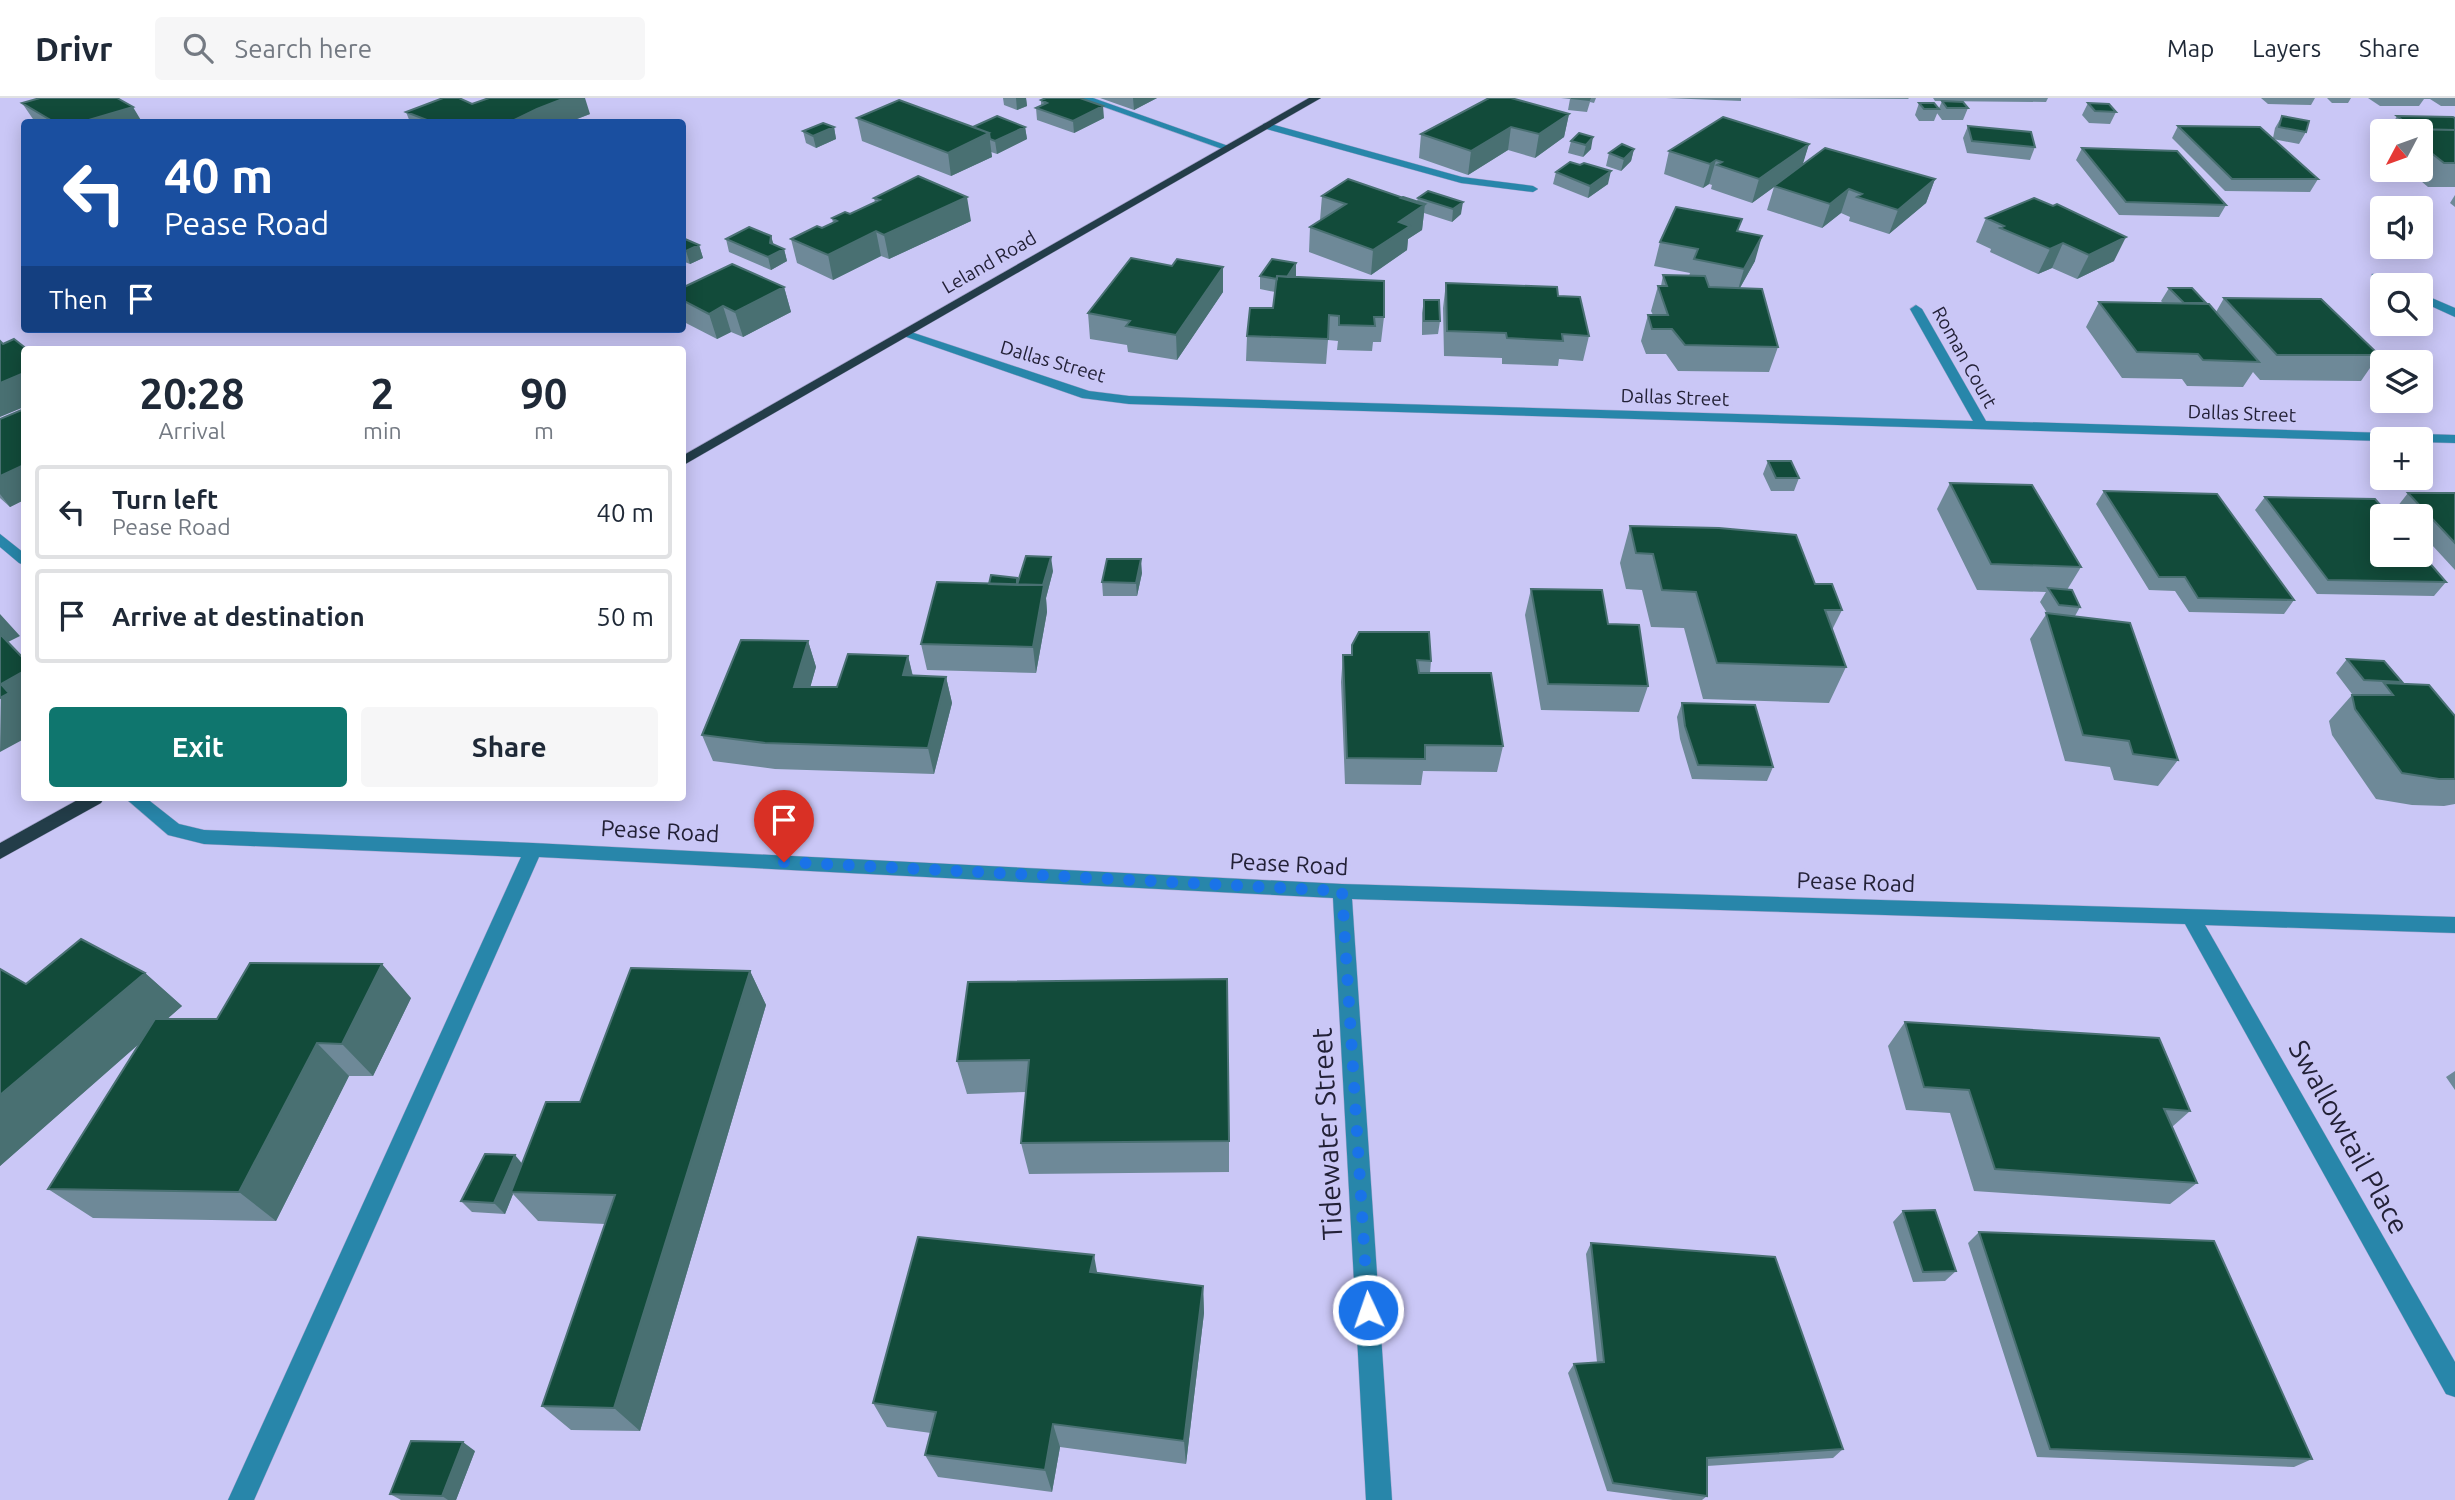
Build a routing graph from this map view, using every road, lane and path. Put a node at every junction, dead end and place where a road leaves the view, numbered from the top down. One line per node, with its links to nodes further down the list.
1 (1084, 98): 4 (street)
2 (1316, 98): 3 (main road, Leland Road)
3 (1267, 126): 4 (main road, Leland Road); 5 (street)
4 (1229, 148): 9 (main road, Leland Road)
5 (1533, 189)
6 (2433, 302): 8 (street)
7 (1916, 309): 10 (street, Roman Court)
8 (2455, 313)
9 (904, 334): 10 (street, Dallas Street); 12 (main road, Leland Road)
10 (1981, 424): 11 (street, Dallas Street)
11 (2455, 439)
12 (686, 459)
13 (0, 539): 14 (street)
14 (21, 557)
15 (90, 801): 18 (main road)
16 (138, 801): 17 (street, Pease Road)
17 (533, 850): 19 (street, Pease Road); 23 (street)
18 (0, 852)
19 (1342, 891): 20 (street, Pease Road); 24 (street, Tidewater Street)
20 (2191, 917): 21 (street, Pease Road); 22 (street, Swallowtail Place)
21 (2455, 925)
22 (2455, 1385)
23 (241, 1500)
24 (1379, 1500)

